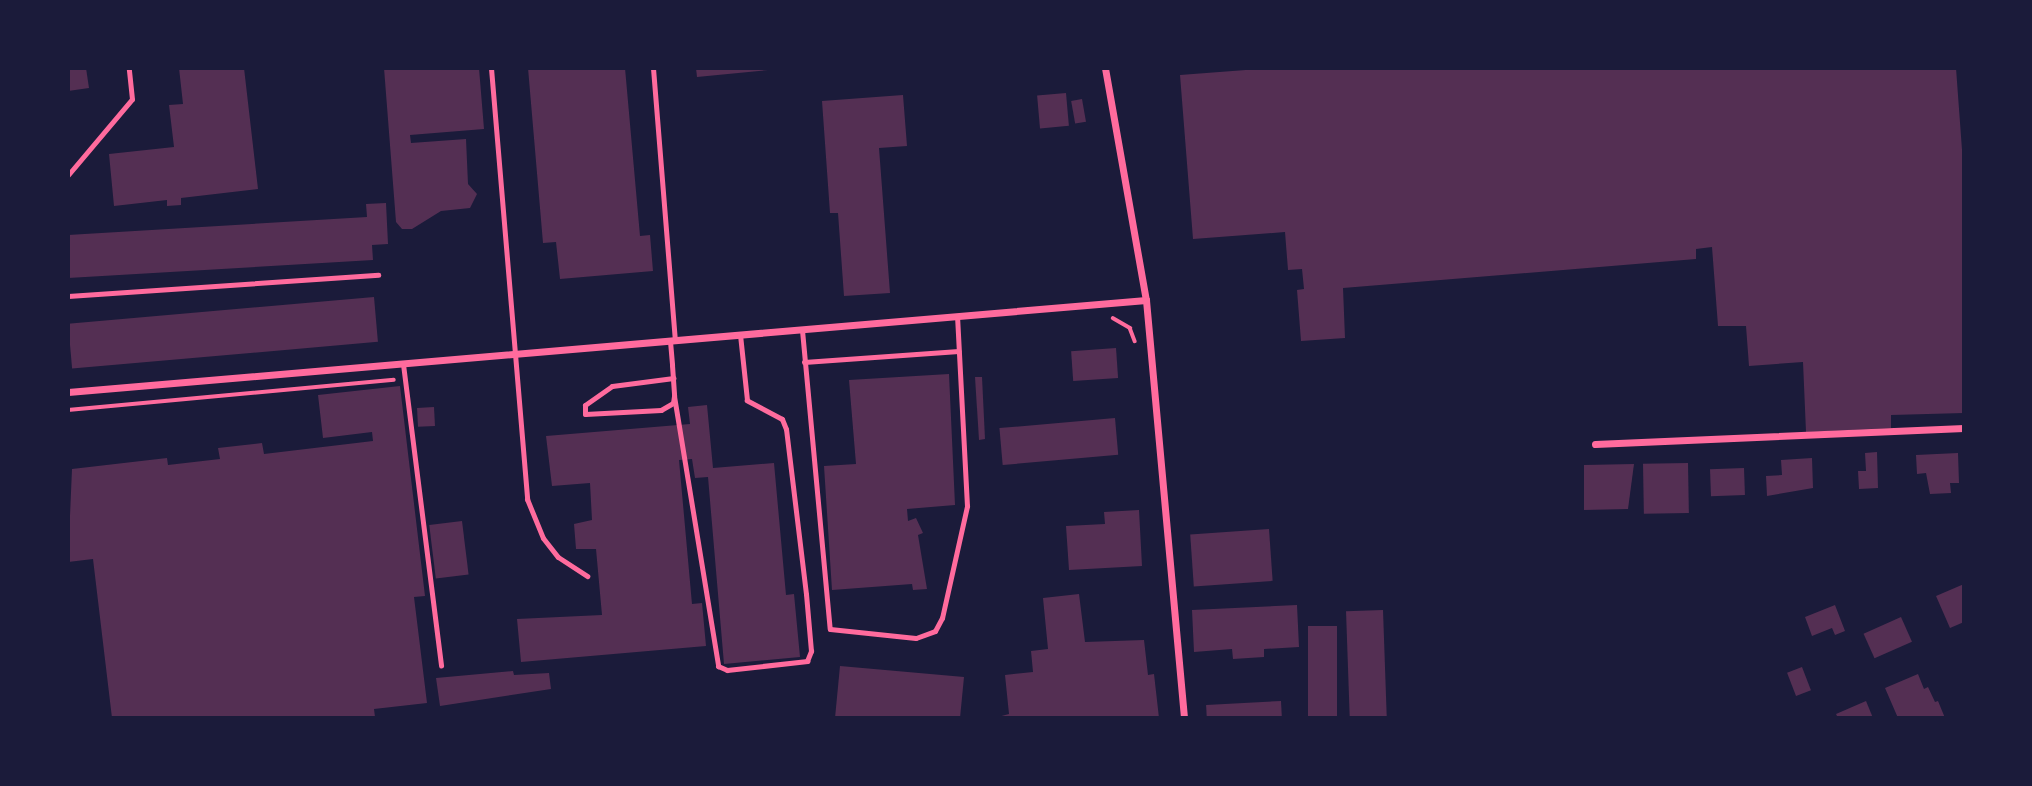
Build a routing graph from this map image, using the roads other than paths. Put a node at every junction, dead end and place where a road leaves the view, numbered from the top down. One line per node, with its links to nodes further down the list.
1 (129, 68): 5 (lane)
2 (491, 68): 14 (lane)
3 (653, 68): 12 (lane)
4 (1105, 68): 8 (street)
5 (68, 175)
6 (378, 275): 7 (lane)
7 (68, 296)
8 (1146, 300): 9 (street); 24 (street)
9 (957, 316): 10 (street); 13 (lane)
10 (802, 330): 11 (street); 15 (lane)
11 (740, 335): 12 (street); 19 (lane)
12 (672, 341): 14 (street); 17 (lane)
13 (959, 351): 15 (lane); 15 (lane)
14 (513, 355): 16 (street); 22 (lane)
15 (804, 362)
16 (403, 364): 18 (street); 23 (lane)
17 (673, 378): 19 (lane); 19 (lane)
18 (68, 393)
19 (674, 396)
20 (1964, 428): 21 (street)
21 (1595, 444)
22 (587, 576)
23 (441, 666)
24 (1184, 718)

